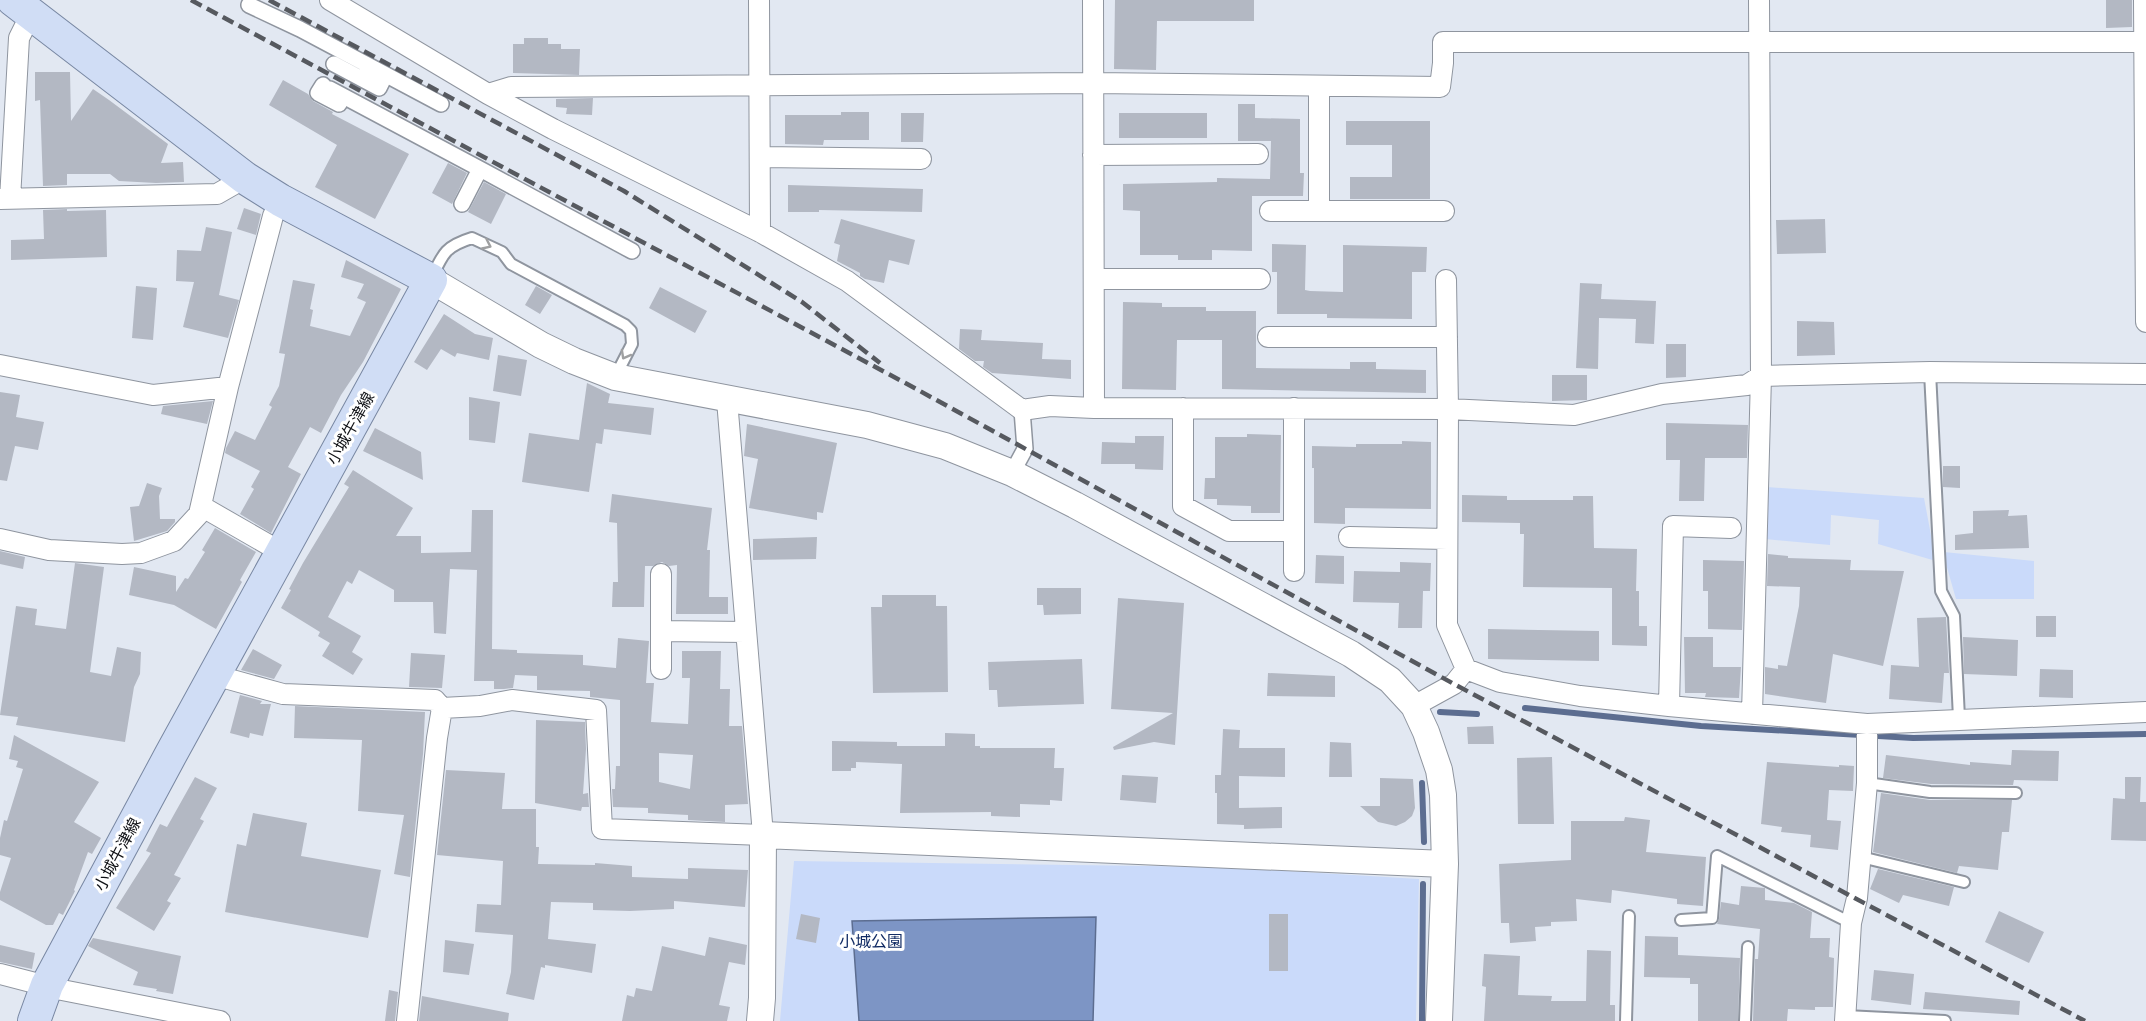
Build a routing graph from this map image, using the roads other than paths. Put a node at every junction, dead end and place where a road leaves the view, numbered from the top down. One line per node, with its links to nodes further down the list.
1 (330, 0): 14 (street)
2 (759, 0): 12 (street)
3 (1093, 0): 11 (street)
4 (1759, 0): 8 (street)
5 (2144, 0): 9 (street)
6 (249, 5): 10 (street)
7 (22, 7): 21 (main road); 22 (street)
8 (1760, 42): 9 (street); 13 (street); 40 (street)
9 (2145, 42): 34 (street)
10 (340, 58): 15 (street); 20 (street)
11 (1093, 83): 12 (street); 13 (street); 16 (street)
12 (760, 86): 14 (street); 18 (street)
13 (1319, 86): 26 (street)
14 (488, 94): 28 (street)
15 (441, 104)
16 (1094, 154): 17 (street); 30 (street)
17 (1258, 154)
18 (760, 157): 19 (street); 28 (street)
19 (921, 159)
20 (479, 172): 24 (street); 29 (street)
21 (245, 178): 22 (street); 23 (main road)
22 (5, 199)
23 (280, 200): 32 (main road); 42 (street)
24 (462, 204)
25 (1270, 211): 26 (street)
26 (1319, 211): 27 (street)
27 (1444, 211)
28 (760, 232): 48 (street)
29 (632, 251)
30 (1094, 279): 31 (street); 44 (street)
31 (1260, 279)
32 (431, 280): 41 (street); 41 (lane, one-way to 41); 56 (main road, 小城牛津線)
33 (1446, 280): 36 (street)
34 (2146, 322)
35 (1268, 337): 36 (street)
36 (1447, 337): 47 (street)
37 (0, 364): 42 (street)
38 (1930, 372): 39 (street); 40 (street); 69 (lane)
39 (2146, 374)
40 (1761, 376): 47 (street); 68 (street)
41 (615, 377): 43 (street)
42 (228, 387): 50 (street)
43 (727, 400): 49 (street); 60 (street)
44 (1094, 408): 45 (street); 48 (street)
45 (1184, 408): 46 (street); 52 (street)
46 (1294, 408): 47 (street); 52 (street)
47 (1448, 409): 55 (street)
48 (1022, 410): 49 (street)
49 (1012, 473): 64 (street)
50 (201, 506): 54 (street); 56 (street)
51 (1731, 528): 65 (street)
52 (1294, 531): 57 (street)
53 (1348, 537): 55 (street)
54 (0, 539)
55 (1447, 539): 62 (street)
56 (281, 552): 63 (main road, 小城牛津線)
57 (1293, 571)
58 (661, 574): 59 (street)
59 (661, 631): 60 (street); 61 (street)
60 (745, 632): 73 (street)
61 (661, 669)
62 (1466, 669): 64 (street); 65 (street)
63 (214, 675): 66 (street); 82 (main road, 小城牛津線)
64 (1414, 706): 75 (street)
65 (1669, 706): 68 (street)
66 (442, 708): 73 (street); 87 (street)
67 (2146, 712): 69 (street)
68 (1752, 714): 70 (street)
69 (1959, 718): 70 (street)
70 (1867, 724): 71 (street)
71 (1867, 783): 72 (lane); 74 (street)
72 (2016, 793)
73 (763, 835): 75 (street); 88 (street)
74 (1861, 857): 76 (lane); 79 (street)
75 (1445, 864): 89 (street)
76 (1964, 882)
77 (1629, 916): 90 (lane)
78 (1681, 920): 79 (lane)
79 (1851, 922): 84 (street)
80 (1748, 947): 91 (lane)
81 (0, 974): 82 (street)
82 (47, 985): 83 (street); 85 (main road, 小城牛津線)
83 (184, 1018): 86 (street)
84 (1846, 1019): 92 (lane)
85 (34, 1021)
86 (220, 1021)
87 (407, 1021)
88 (760, 1021)
89 (1439, 1021)
90 (1626, 1021)
91 (1745, 1021)
92 (1945, 1021)

